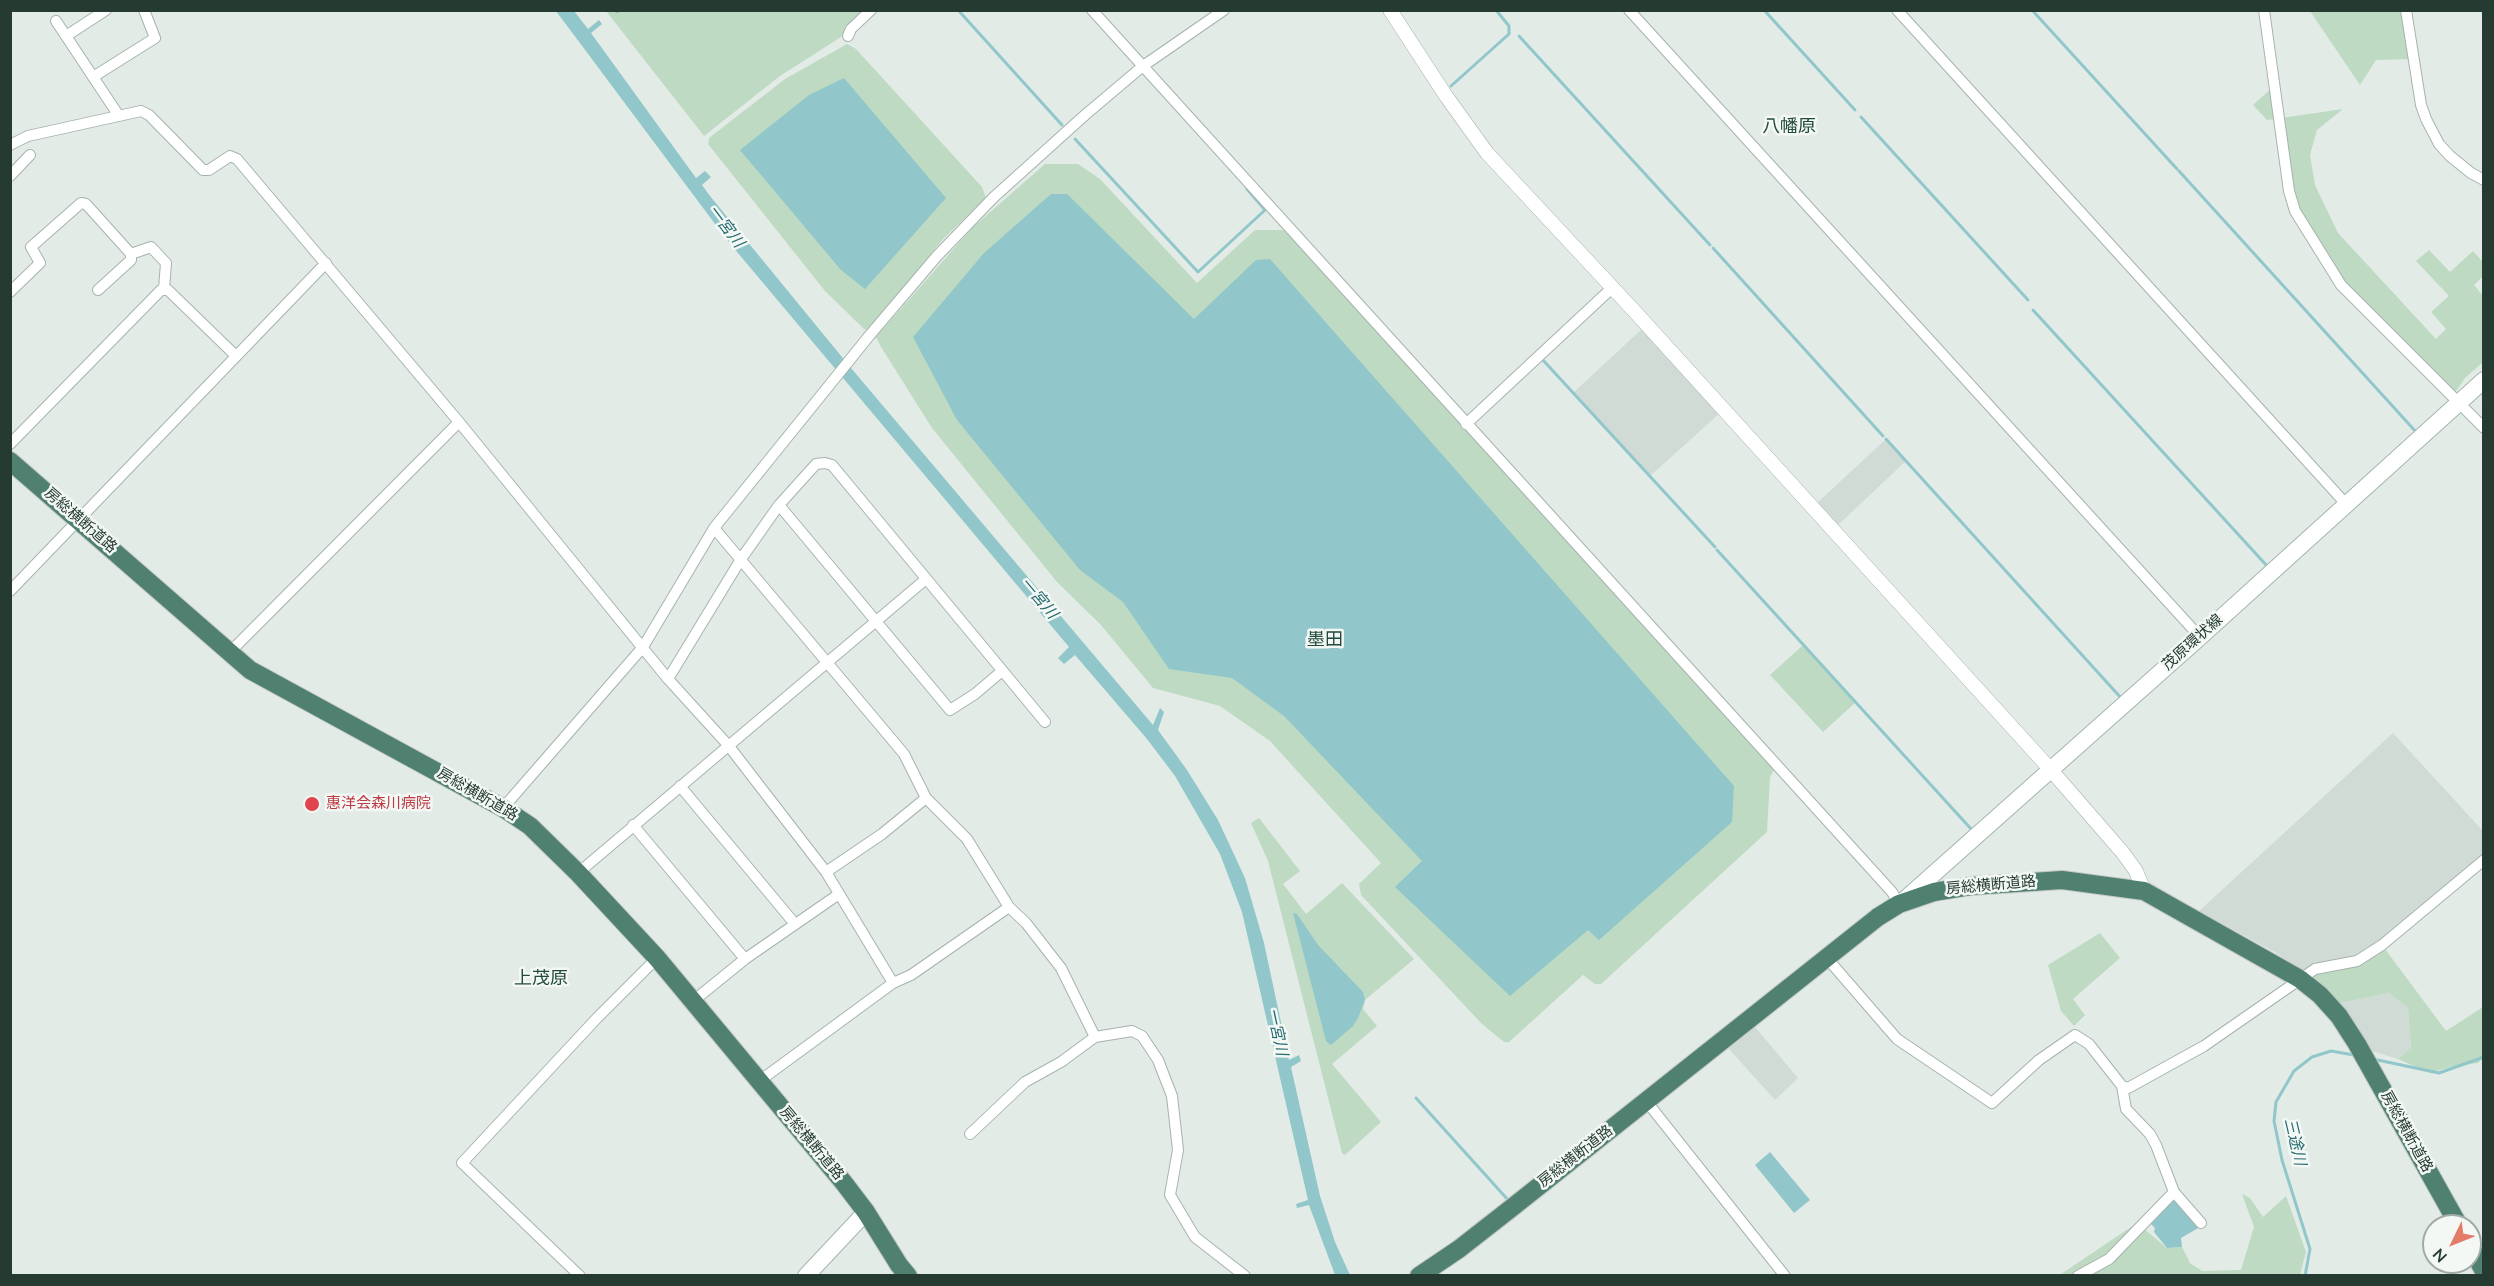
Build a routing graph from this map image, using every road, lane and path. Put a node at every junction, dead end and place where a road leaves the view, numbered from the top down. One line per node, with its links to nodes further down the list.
1 (106, 10): 12 (street)
2 (144, 10): 15 (street)
3 (871, 10): 13 (street)
4 (1092, 10): 14 (street)
5 (1224, 10): 14 (street)
6 (1390, 10): 23 (street)
7 (1629, 10): 43 (street)
8 (1897, 10): 35 (street)
9 (2264, 10): 29 (street)
10 (2406, 10): 20 (street)
11 (56, 21): 12 (street)
12 (66, 36): 15 (street)
13 (848, 36)
14 (1143, 66): 31 (street); 38 (street)
15 (93, 77): 16 (street)
16 (119, 116): 17 (street); 22 (street)
17 (10, 145)
18 (30, 155): 19 (street)
19 (10, 176)
20 (2484, 180)
21 (131, 254): 24 (street); 25 (street); 26 (street)
22 (326, 263): 27 (street); 30 (street)
23 (1612, 288): 31 (street); 51 (street)
24 (164, 289): 27 (street); 33 (street)
25 (98, 291)
26 (10, 292)
27 (236, 356): 37 (street)
28 (2484, 380): 29 (main road, 茂原環状線)
29 (2459, 402): 32 (street); 35 (main road, 茂原環状線)
30 (459, 422): 44 (street); 45 (street)
31 (1466, 424): 61 (street)
32 (2484, 428)
33 (10, 444)
34 (10, 461): 37 (highway, 房総横断道路)
35 (2346, 504): 43 (main road, 茂原環状線)
36 (779, 505): 39 (street); 40 (street); 42 (street)
37 (79, 519): 41 (street); 45 (highway, 房総横断道路)
38 (714, 528): 39 (street); 44 (street)
39 (741, 558): 46 (street); 48 (street)
40 (926, 579): 42 (street); 47 (street)
41 (10, 591)
42 (876, 620): 46 (street); 47 (street)
43 (2200, 637): 51 (main road, 茂原環状線)
44 (643, 647): 48 (street); 54 (street)
45 (230, 653): 54 (highway, 房総横断道路)
46 (826, 662): 50 (street); 53 (street)
47 (1002, 671): 49 (street)
48 (668, 679): 50 (street)
49 (1045, 722)
50 (728, 745): 52 (street); 57 (street)
51 (2051, 770): 59 (street); 61 (main road, 茂原環状線)
52 (680, 786): 55 (street); 63 (street)
53 (926, 798): 57 (street); 62 (street)
54 (503, 808): 58 (highway, 房総横断道路)
55 (633, 825): 58 (street); 66 (street)
56 (2484, 860): 67 (street)
57 (826, 872): 60 (street)
58 (578, 873): 65 (highway, 房総横断道路)
59 (2144, 891): 61 (highway, 房総横断道路); 67 (highway, 房総横断道路)
60 (839, 894): 63 (street); 68 (street)
61 (1899, 904): 64 (highway, 房総横断道路)
62 (1009, 907): 68 (street); 70 (street)
63 (795, 924): 66 (street)
64 (1826, 957): 72 (street); 73 (highway, 房総横断道路)
65 (657, 958): 69 (highway, 房総横断道路); 79 (street)
66 (745, 959): 69 (street)
67 (2300, 979): 72 (street); 77 (highway, 房総横断道路)
68 (893, 983): 71 (street)
69 (692, 1002): 71 (highway, 房総横断道路)
70 (1095, 1037): 74 (street); 82 (street)
71 (758, 1082): 76 (highway, 房総横断道路)
72 (2122, 1086): 75 (street)
73 (1647, 1102): 83 (highway, 房総横断道路); 84 (street)
74 (970, 1134)
75 (2174, 1192): 78 (street); 85 (street)
76 (866, 1212): 80 (main road); 81 (highway, 房総横断道路)
77 (2451, 1214)
78 (2201, 1223)
79 (580, 1275)
80 (806, 1275)
81 (908, 1275)
82 (1245, 1275)
83 (1419, 1275)
84 (1785, 1275)
85 (2078, 1275)

